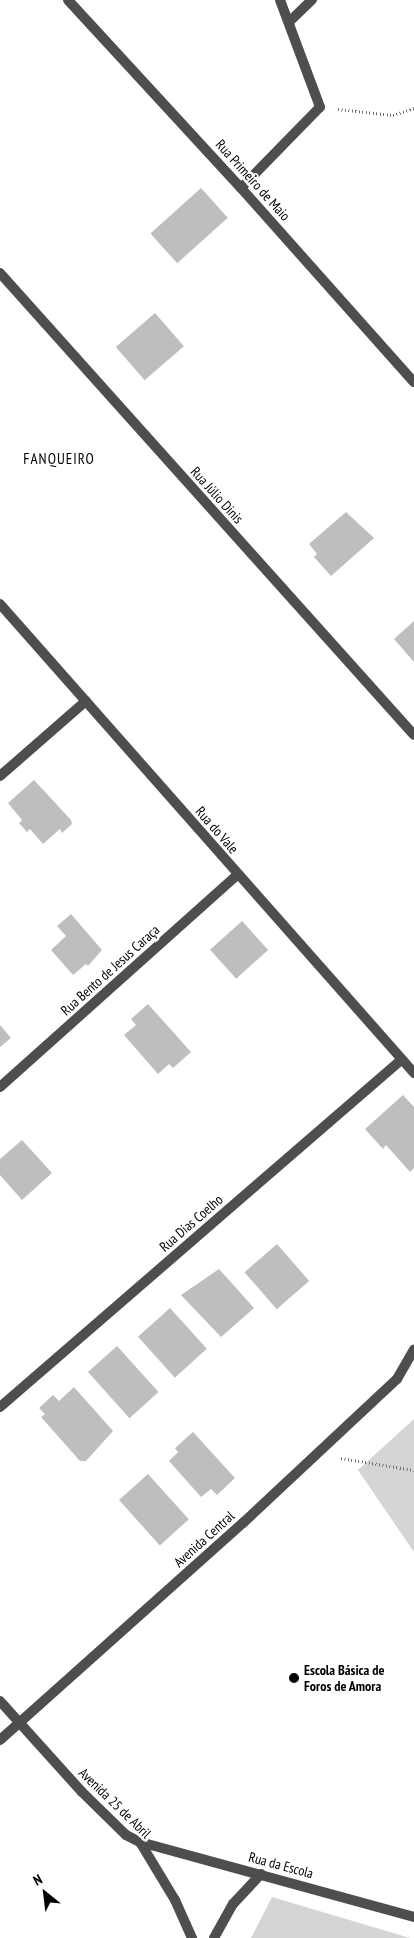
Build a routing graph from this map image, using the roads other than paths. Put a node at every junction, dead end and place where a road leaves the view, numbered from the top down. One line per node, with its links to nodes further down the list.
1 (68, 0): 5 (street, Rua Primeiro de Maio)
2 (280, 0): 4 (street)
3 (312, 0): 4 (street)
4 (289, 22): 5 (street)
5 (241, 188): 7 (street, Rua Primeiro de Maio)
6 (0, 273): 10 (street, Rua Júlio Dinis)
7 (414, 382)
8 (0, 604): 9 (street, Rua do Vale)
9 (86, 701): 11 (street); 12 (street, Rua do Vale)
10 (414, 735)
11 (0, 776)
12 (238, 874): 13 (street, Rua do Vale); 15 (street, Rua Bento de Jesus Caraça)
13 (401, 1060): 14 (street, Rua do Vale); 17 (street, Rua Dias Coelho)
14 (414, 1073)
15 (0, 1087)
16 (414, 1349): 19 (street, Avenida Central)
17 (0, 1407)
18 (0, 1700): 19 (street, Avenida 25 de Abril)
19 (19, 1723): 20 (street, Avenida Central); 21 (street, Avenida 25 de Abril)
20 (0, 1740)
21 (140, 1842): 22 (street, Rua da Escola); 24 (street, Avenida 25 de Abril)
22 (261, 1874): 23 (street, Rua da Escola); 25 (street)
23 (414, 1917)
24 (192, 1938)
25 (214, 1938)

